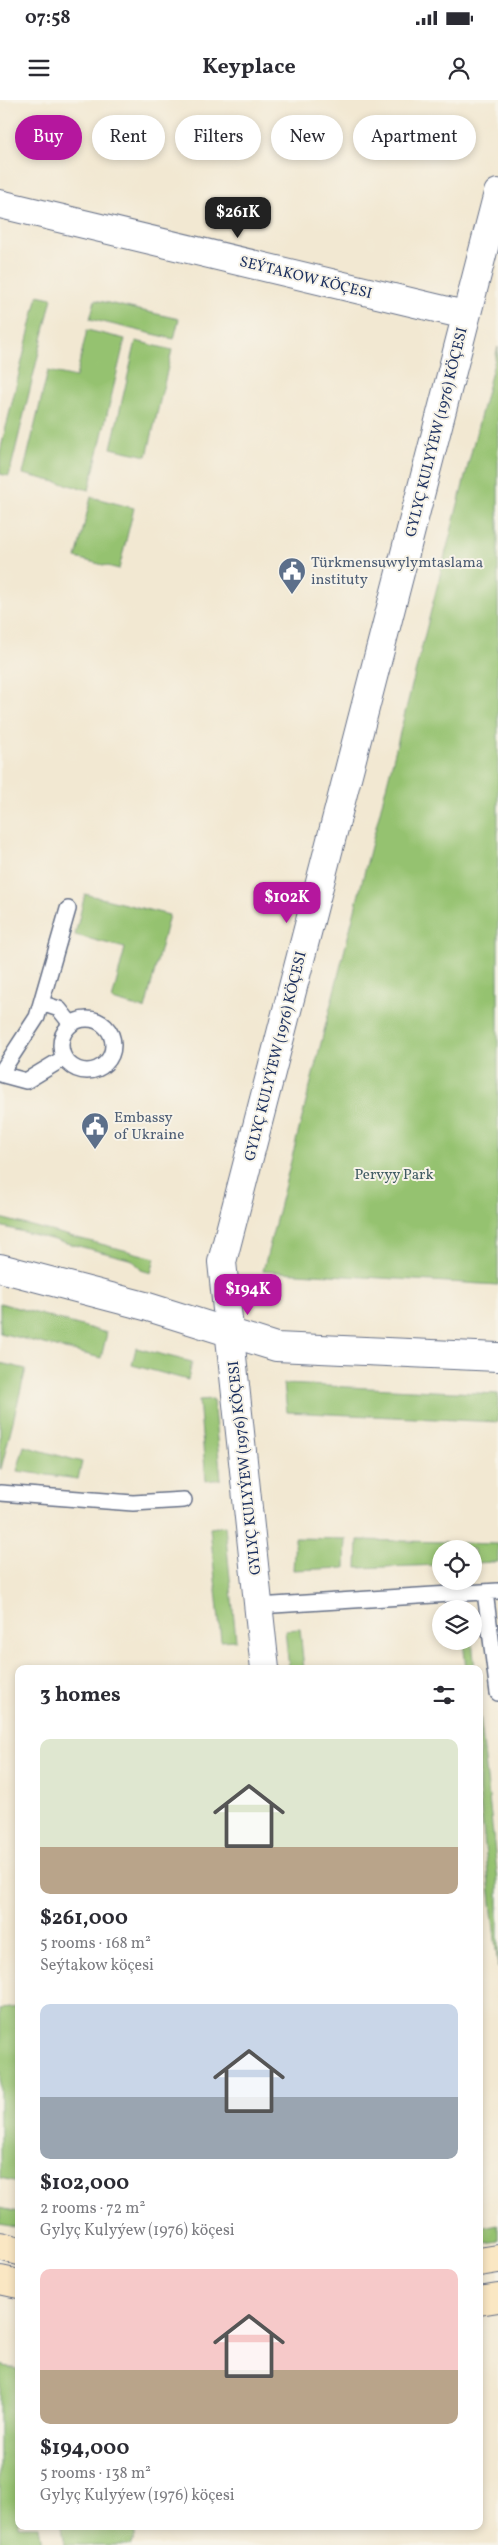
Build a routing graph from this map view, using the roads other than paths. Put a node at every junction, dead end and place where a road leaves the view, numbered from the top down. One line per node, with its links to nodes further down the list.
1 (498, 193): 3 (street, GYLYÇ KULYÝEW (1976) KÖÇESI)
2 (0, 204): 3 (street, SEÝTAKOW KÖÇESI)
3 (465, 316): 9 (street, GYLYÇ KULYÝEW (1976) KÖÇESI)
4 (68, 909): 5 (lane)
5 (41, 1003): 6 (lane); 7 (lane)
6 (71, 1024): 7 (lane); 7 (lane)
7 (64, 1058)
8 (0, 1268): 9 (street)
9 (230, 1332): 10 (street); 14 (street, GYLYÇ KULYÝEW (1976) KÖÇESI)
10 (498, 1357)
11 (0, 1493): 12 (lane)
12 (184, 1500)
13 (492, 1592): 14 (lane); 16 (lane)
14 (258, 1606): 15 (street, GYLYÇ KULYÝEW (1976) KÖÇESI)
15 (265, 1665)
16 (498, 1694)
17 (0, 2246): 18 (street)
18 (15, 2249)
19 (498, 2259): 20 (street)
20 (483, 2261)
21 (0, 2280): 22 (street)
22 (15, 2283)
23 (498, 2298): 24 (street)
24 (483, 2300)

